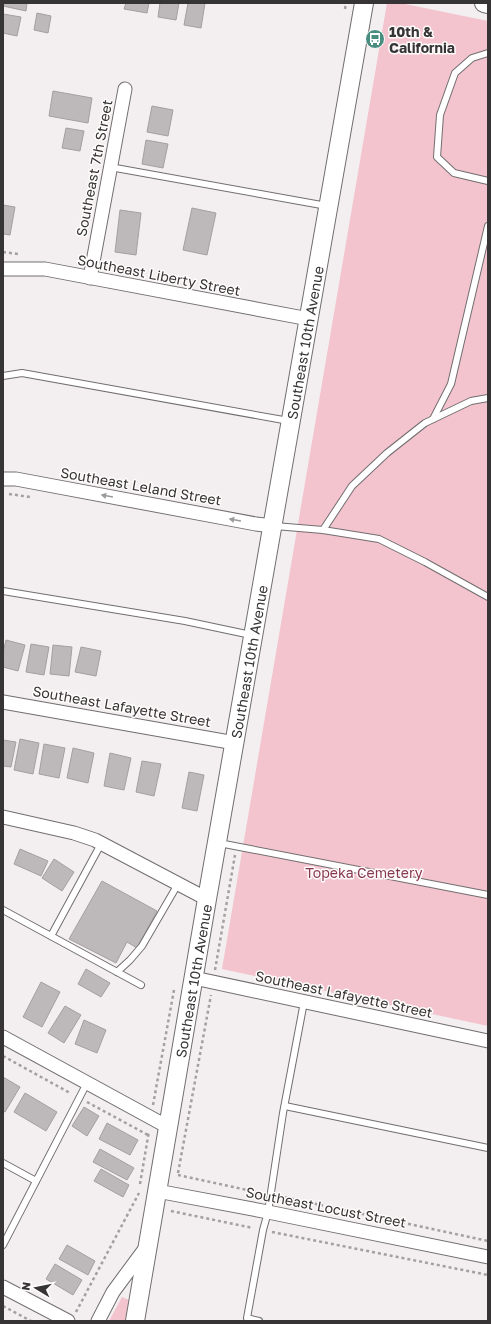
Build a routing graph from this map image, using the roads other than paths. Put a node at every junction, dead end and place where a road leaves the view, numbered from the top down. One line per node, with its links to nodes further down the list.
1 (364, 3): 8 (main road, Southeast 10th Avenue)
2 (484, 3): 3 (main road)
3 (488, 4)
4 (488, 53): 7 (lane)
5 (125, 89): 6 (street, Southeast 7th Street)
6 (110, 167): 8 (lane); 11 (street, Southeast 7th Street)
7 (488, 181)
8 (329, 206): 12 (main road, Southeast 10th Avenue)
9 (488, 226): 15 (lane)
10 (3, 269): 11 (street, Southeast Liberty Street)
11 (90, 278): 12 (street, Southeast Liberty Street)
12 (309, 319): 16 (main road, Southeast 10th Avenue)
13 (3, 376): 16 (lane)
14 (488, 398): 15 (lane)
15 (433, 419): 19 (lane)
16 (291, 422): 18 (main road, Southeast 10th Avenue)
17 (3, 479): 18 (street, Southeast Leland Street, one-way to 17)
18 (273, 526): 19 (lane); 22 (main road, Southeast 10th Avenue)
19 (323, 530): 21 (lane)
20 (3, 591): 22 (lane)
21 (488, 597)
22 (254, 636): 24 (main road, Southeast 10th Avenue)
23 (3, 702): 24 (street, Southeast Lafayette Street)
24 (235, 743): 26 (main road, Southeast 10th Avenue)
25 (3, 817): 27 (street)
26 (218, 842): 29 (lane); 30 (main road, Southeast 10th Avenue)
27 (101, 844): 28 (street); 32 (lane)
28 (178, 884): 30 (street); 33 (lane)
29 (488, 895)
30 (207, 899): 34 (main road, Southeast 10th Avenue)
31 (3, 910): 32 (lane)
32 (51, 936): 33 (lane)
33 (117, 972): 35 (lane)
34 (194, 978): 36 (street, Southeast Lafayette Street); 41 (main road, Southeast 10th Avenue)
35 (141, 985)
36 (304, 1002): 38 (street, Southeast Lafayette Street); 40 (lane)
37 (3, 1037): 39 (street)
38 (488, 1041)
39 (87, 1083): 41 (street); 44 (lane)
40 (285, 1106): 42 (lane); 46 (lane)
41 (168, 1128): 45 (main road, Southeast 10th Avenue)
42 (488, 1148)
43 (3, 1163): 44 (lane)
44 (36, 1181): 48 (lane)
45 (166, 1193): 46 (street, Southeast Locust Street); 47 (main road, Southeast 10th Avenue)
46 (268, 1212): 49 (street, Southeast Locust Street); 52 (lane)
47 (148, 1244): 53 (street); 54 (main road, Southeast 10th Avenue)
48 (3, 1245)
49 (488, 1257)
50 (3, 1287): 51 (street)
51 (71, 1318)
52 (246, 1320): 55 (lane)
53 (98, 1321)
54 (135, 1321)
55 (259, 1321)

